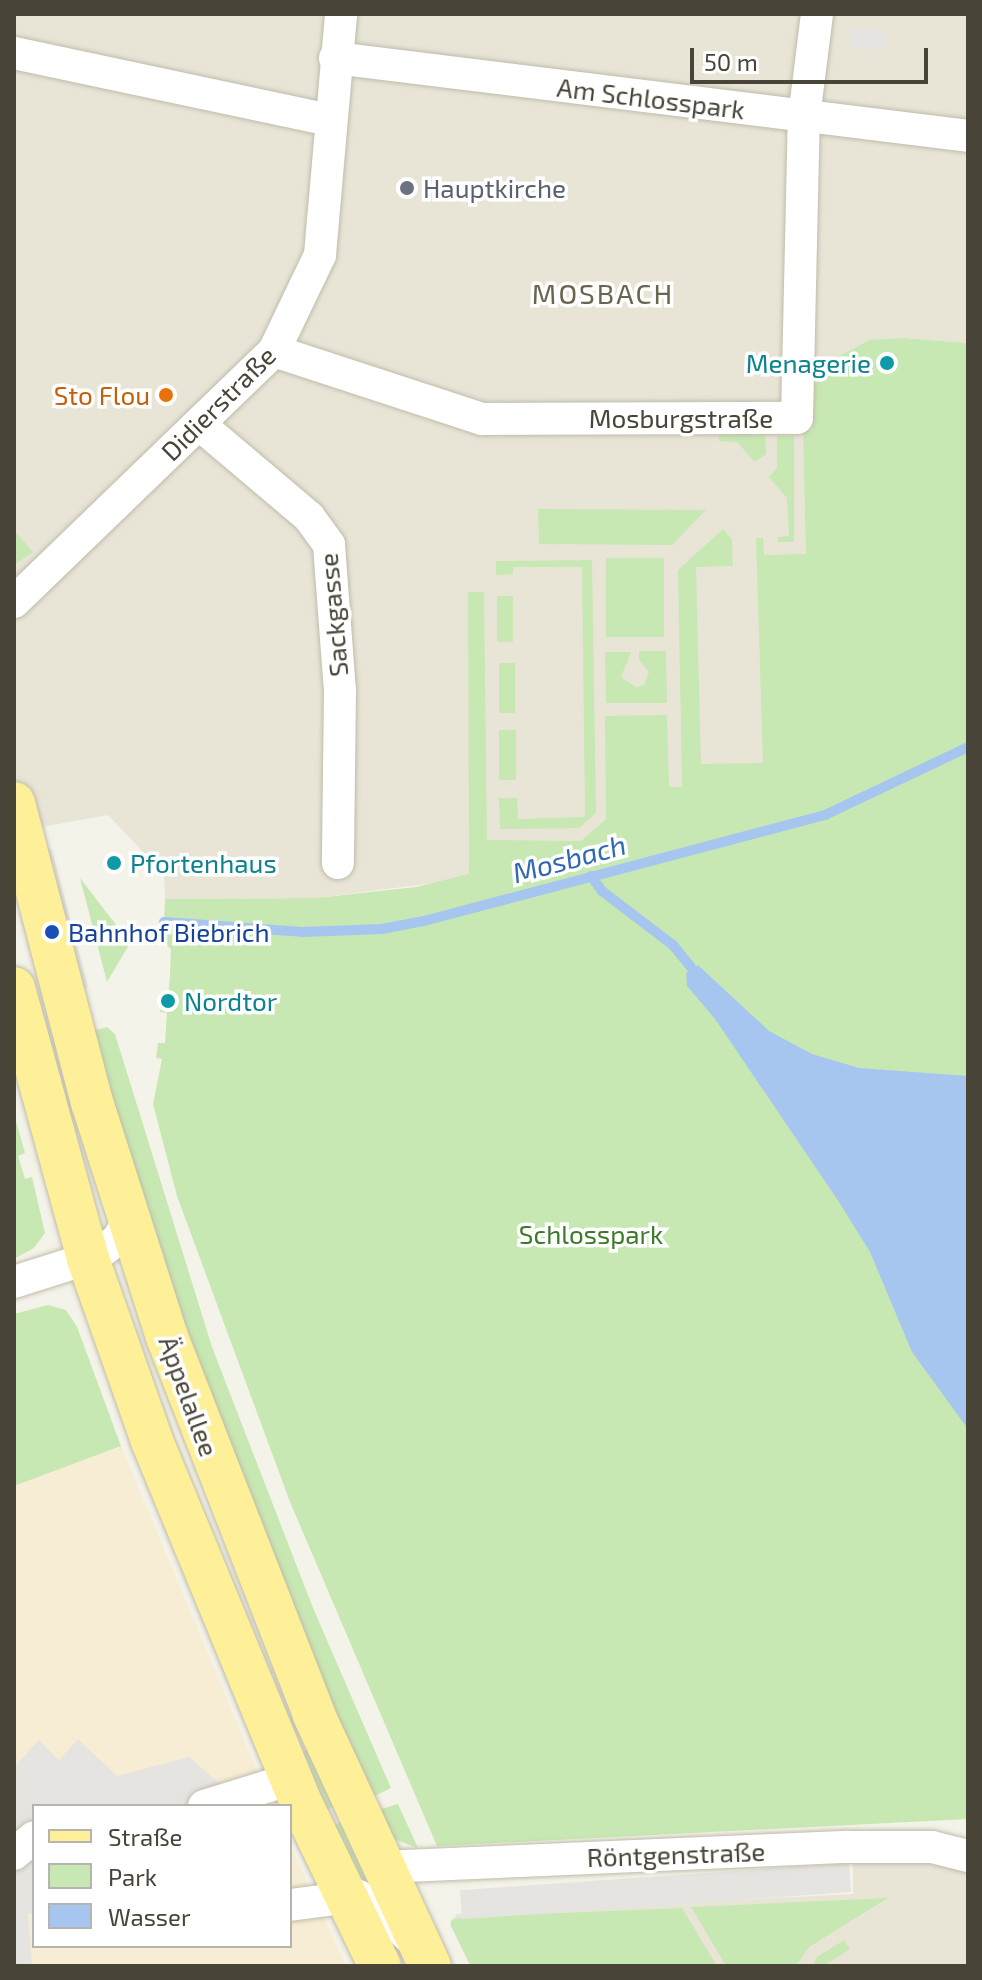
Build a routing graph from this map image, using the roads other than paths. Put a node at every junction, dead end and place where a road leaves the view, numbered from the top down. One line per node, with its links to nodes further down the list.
1 (341, 14): 4 (street, Didierstraße)
2 (817, 14): 5 (street)
3 (14, 53): 6 (street)
4 (335, 58): 5 (street, Am Schlosspark); 6 (street, Didierstraße)
5 (804, 117): 7 (street, Am Schlosspark); 8 (street, Mosburgstraße)
6 (329, 120): 8 (street, Didierstraße)
7 (968, 136)
8 (274, 351): 9 (street, Didierstraße)
9 (199, 424): 10 (street, Didierstraße); 12 (street, Sackgasse)
10 (14, 602)
11 (14, 803): 15 (main road, Äppelallee)
12 (338, 863)
13 (14, 988): 14 (main road, Äppelallee)
14 (20, 1037): 15 (street); 17 (main road, Äppelallee)
15 (92, 1102): 16 (main road, Äppelallee)
16 (128, 1221): 17 (street); 24 (main road, Äppelallee)
17 (88, 1259): 18 (street); 19 (main road, Äppelallee)
18 (14, 1282)
19 (291, 1779): 20 (street); 25 (main road, Äppelallee)
20 (210, 1804)
21 (32, 1839): 22 (street)
22 (14, 1854)
23 (968, 1856): 24 (street, Röntgenstraße)
24 (382, 1867): 27 (main road, Äppelallee)
25 (345, 1895): 26 (street); 27 (street); 28 (main road, Äppelallee)
26 (292, 1905)
27 (426, 1958)
28 (380, 1966)

